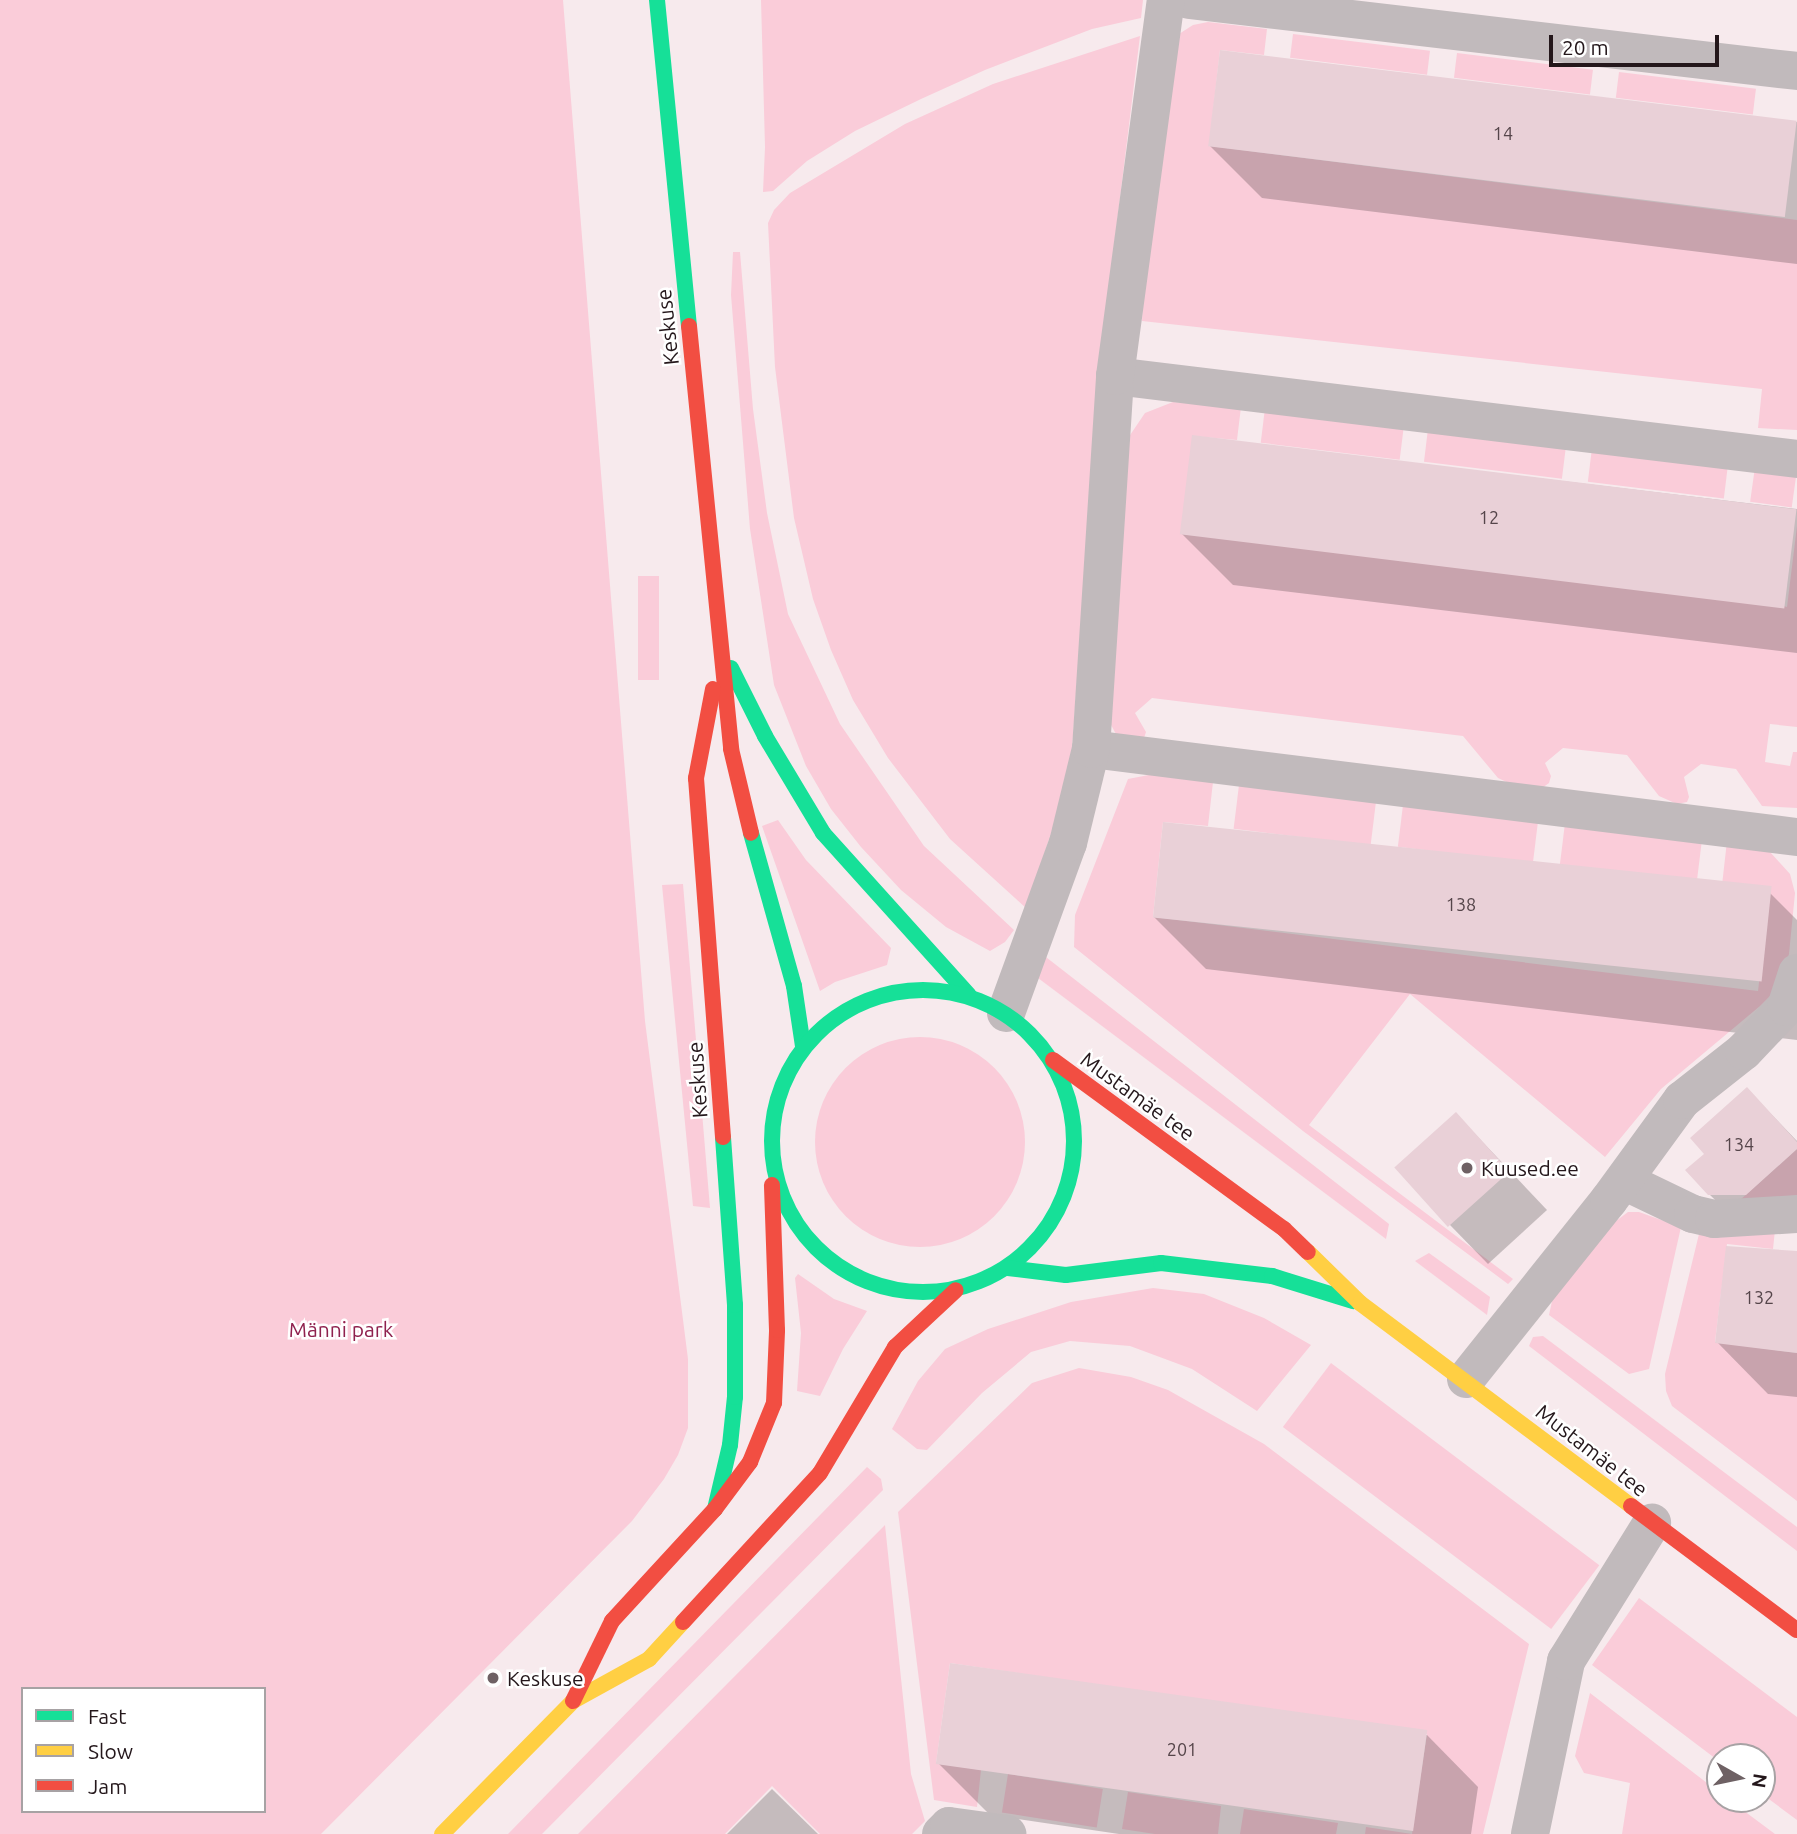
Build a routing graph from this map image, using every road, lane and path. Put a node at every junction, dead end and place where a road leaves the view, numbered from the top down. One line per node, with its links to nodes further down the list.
1 (657, 0): 7 (main road, Keskuse)
2 (1166, 0): 5 (street)
3 (1189, 0): 4 (street)
4 (1797, 71)
5 (1115, 376): 6 (street); 8 (street)
6 (1797, 459)
7 (721, 649): 11 (main road, Keskuse); 13 (main road, Keskuse); 22 (main road, Keskuse)
8 (1091, 749): 9 (street); 12 (street)
9 (1797, 837)
10 (1797, 972): 16 (street)
11 (969, 995): 12 (main road); 13 (main road)
12 (1006, 1013): 14 (main road)
13 (803, 1046): 15 (main road)
14 (1051, 1059): 18 (main road); 20 (main road, Mustamäe tee)
15 (771, 1157): 19 (main road); 22 (main road, Keskuse)
16 (1624, 1181): 17 (street); 21 (street)
17 (1797, 1214)
18 (1008, 1268): 19 (main road); 20 (main road, Mustamäe tee)
19 (956, 1290): 25 (main road, Keskuse)
20 (1360, 1303): 21 (main road, Mustamäe tee)
21 (1466, 1379): 23 (main road, Mustamäe tee)
22 (715, 1508): 25 (main road, Keskuse)
23 (1652, 1523): 24 (main road, Mustamäe tee); 29 (street)
24 (1797, 1630)
25 (573, 1701): 26 (main road, Keskuse)
26 (442, 1834)
27 (941, 1834): 28 (street)
28 (1007, 1834)
29 (1530, 1834)

